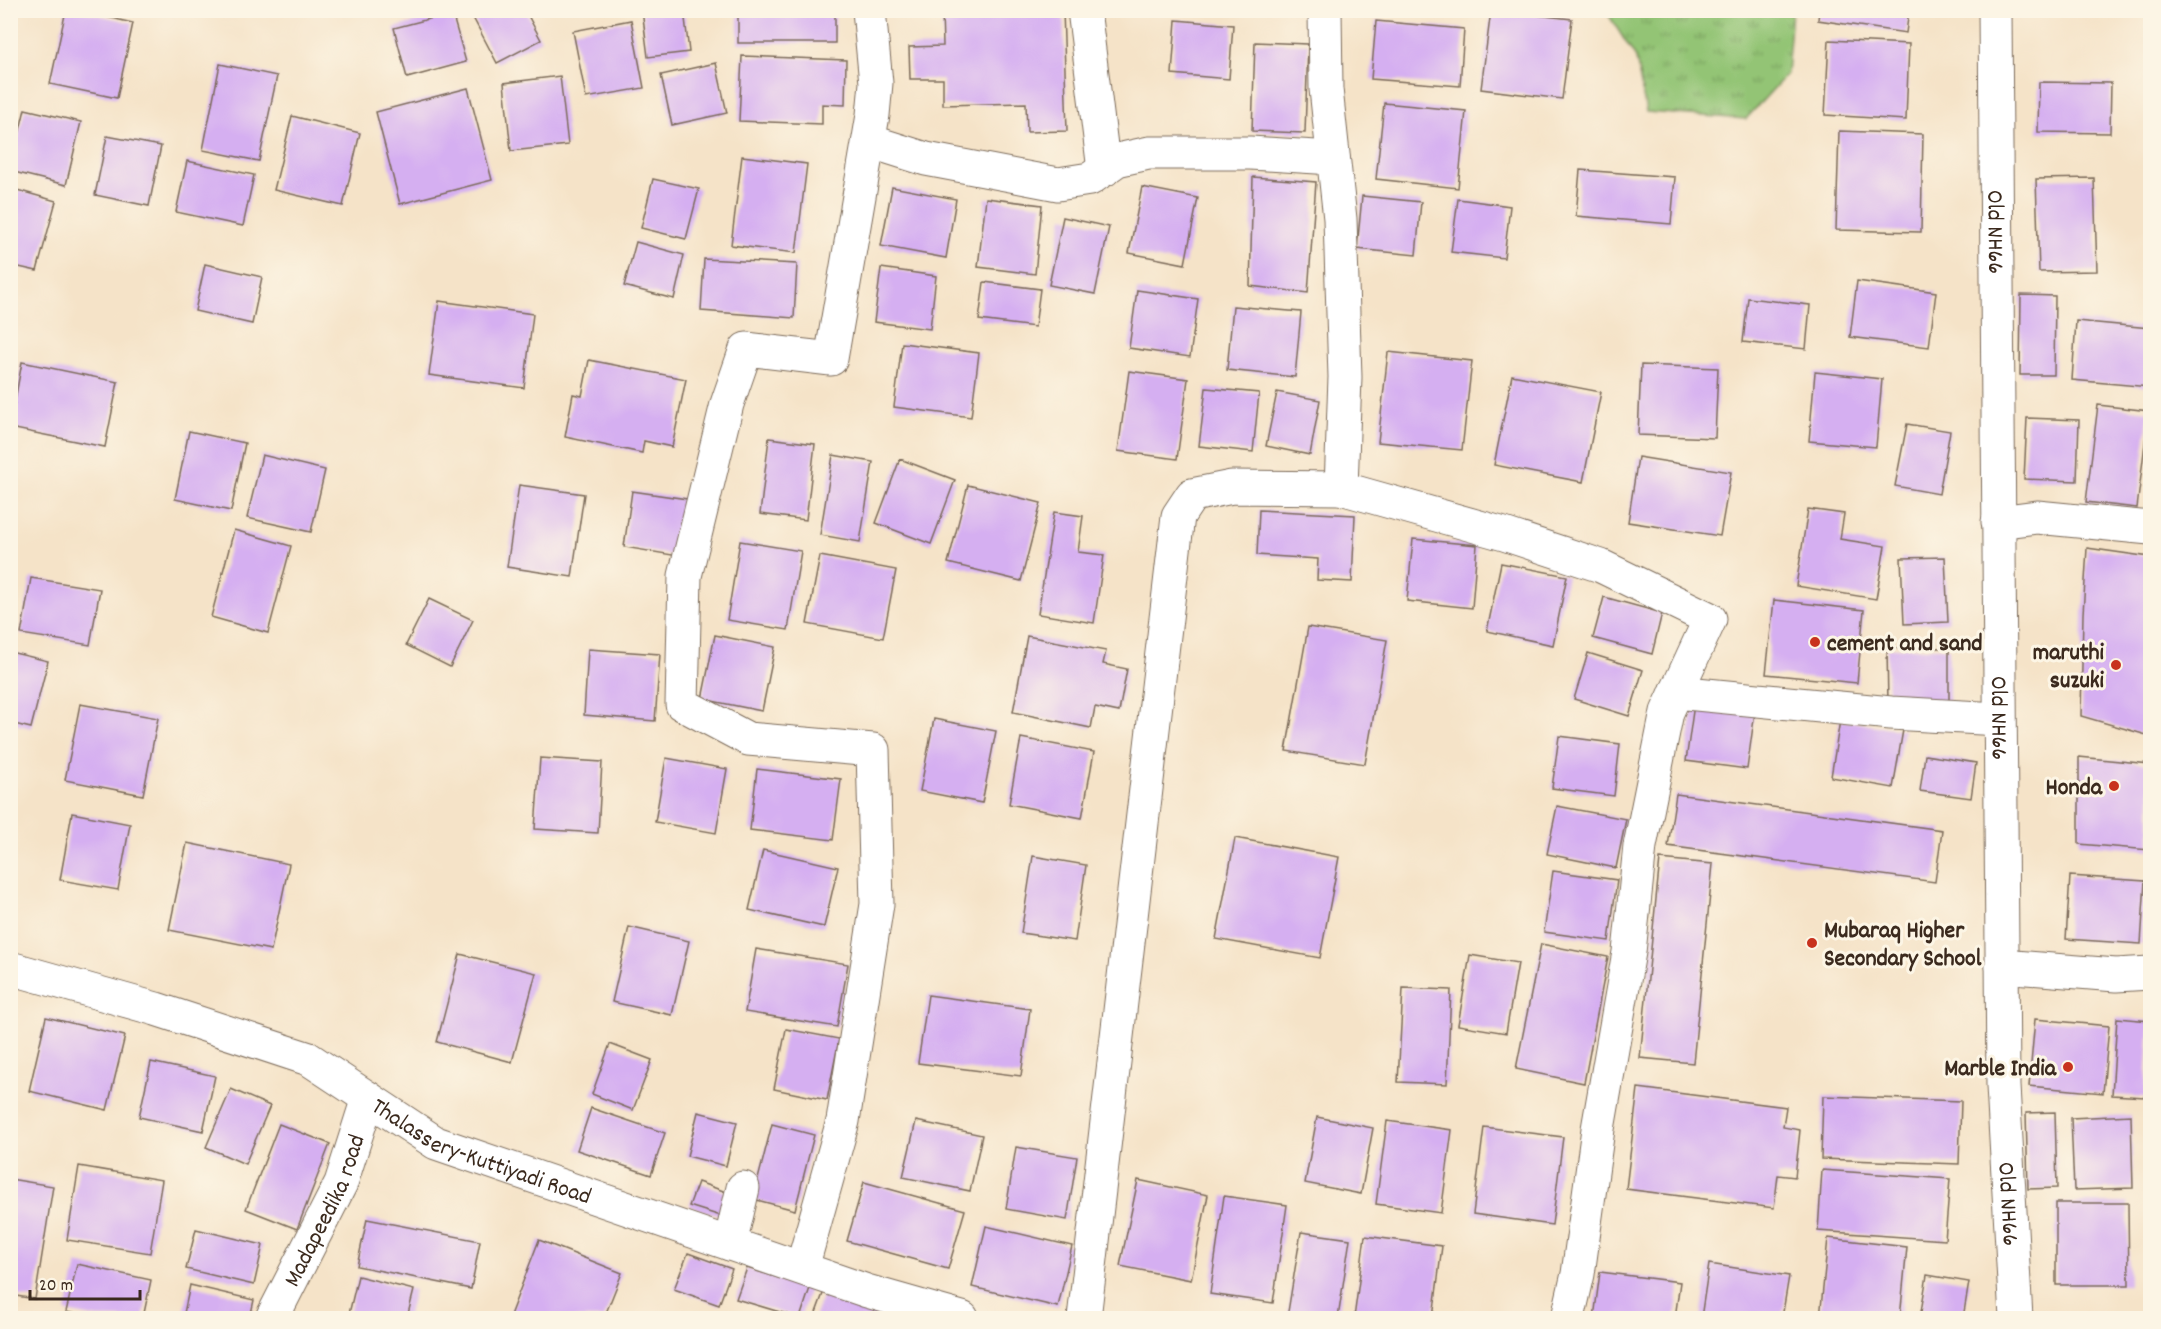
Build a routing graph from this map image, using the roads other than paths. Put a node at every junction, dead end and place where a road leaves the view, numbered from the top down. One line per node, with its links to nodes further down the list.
1 (869, 10): 5 (street)
2 (1084, 10): 7 (street)
3 (1325, 10): 6 (street)
4 (1995, 10): 9 (street, Old NH66)
5 (869, 141): 7 (street); 19 (street)
6 (1333, 158): 7 (street); 8 (street)
7 (1104, 170)
8 (1341, 488): 11 (street); 22 (street)
9 (1998, 522): 10 (street); 12 (street, Old NH66)
10 (2151, 528)
11 (1676, 692): 12 (street); 23 (street)
12 (2000, 719): 13 (street, Old NH66)
13 (2002, 966): 15 (street); 24 (street, Old NH66)
14 (10, 968): 16 (street, Thalassery-Kuttiyadi Road)
15 (2151, 973)
16 (368, 1098): 18 (street, Thalassery-Kuttiyadi Road); 20 (street, Madapeedika road)
17 (743, 1188): 18 (street)
18 (730, 1244): 19 (street, Thalassery-Kuttiyadi Road)
19 (802, 1268): 21 (street, Thalassery-Kuttiyadi Road)
20 (272, 1318)
21 (963, 1318)
22 (1084, 1318)
23 (1568, 1318)
24 (2016, 1318)

